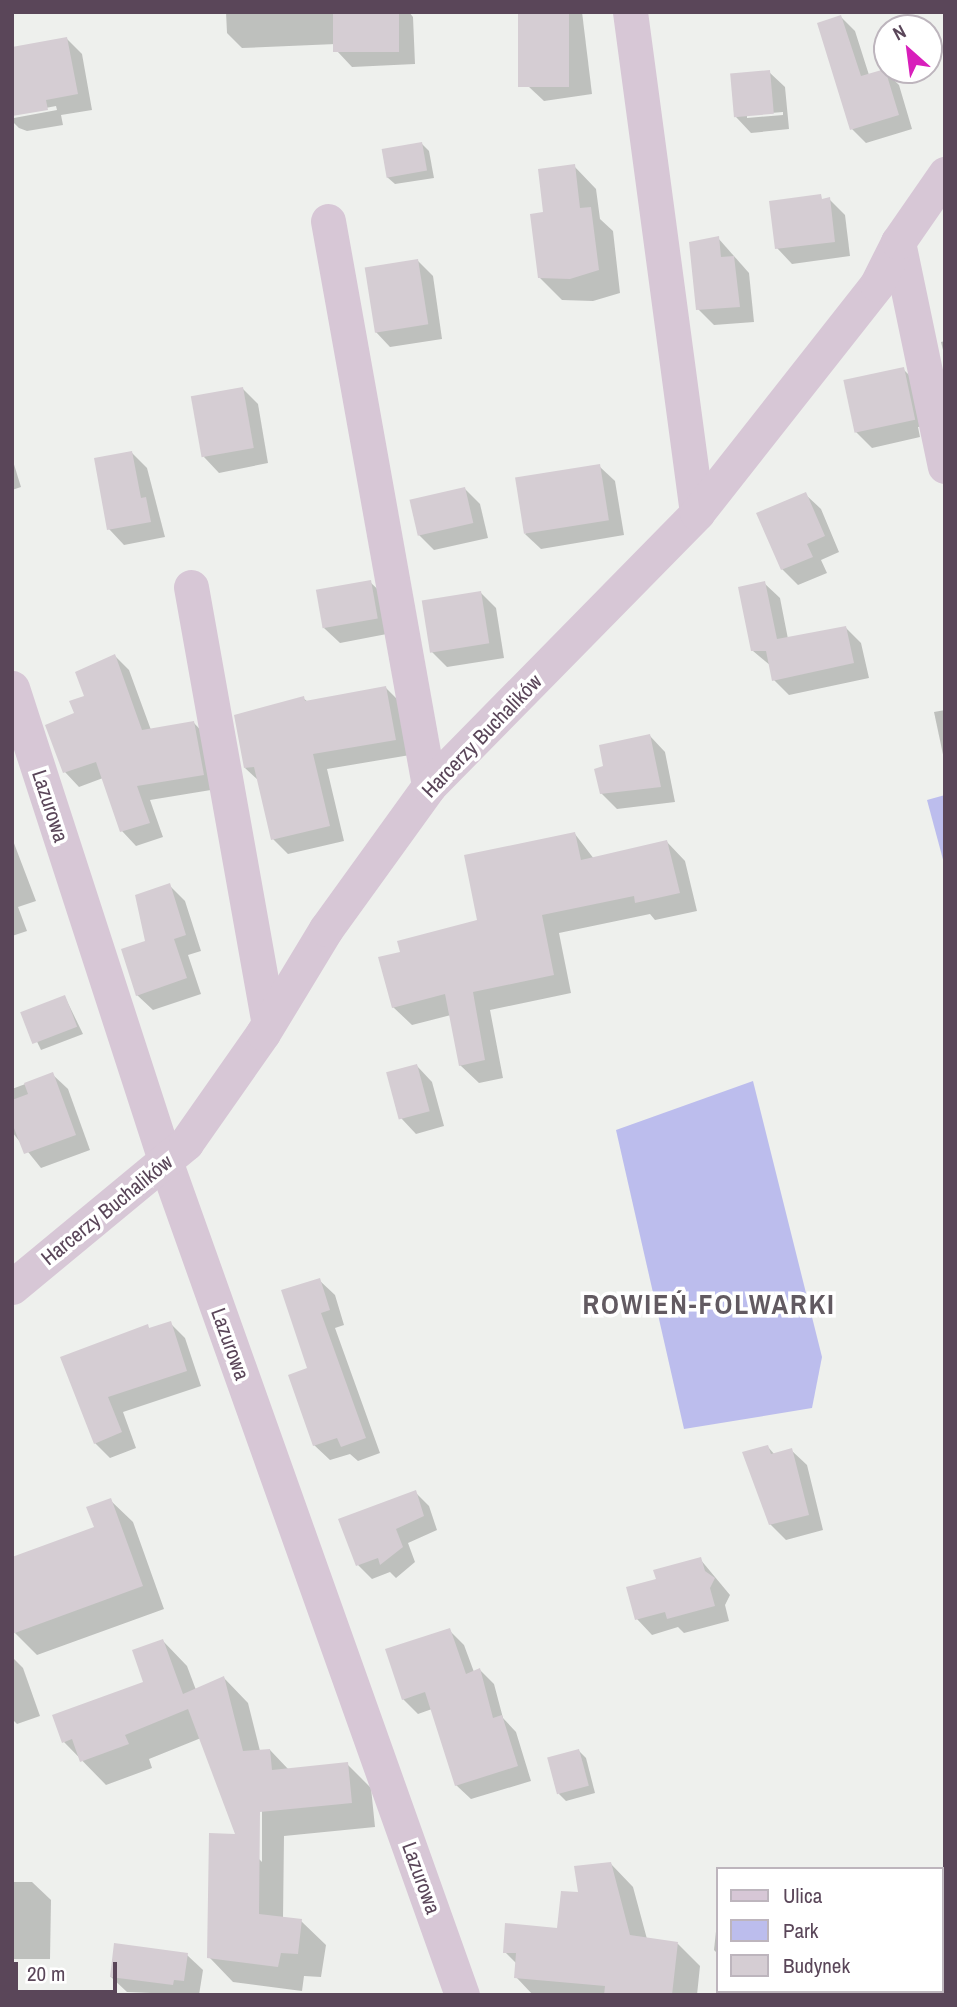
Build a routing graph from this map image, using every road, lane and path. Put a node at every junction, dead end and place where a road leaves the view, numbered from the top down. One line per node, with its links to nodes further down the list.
1 (631, 12): 6 (street)
2 (945, 174): 4 (street, Harcerzy Buchalików)
3 (328, 221): 9 (street)
4 (898, 242): 5 (street); 6 (street, Harcerzy Buchalików)
5 (945, 466)
6 (697, 513): 9 (street, Harcerzy Buchalików)
7 (191, 587): 10 (street)
8 (12, 688): 11 (street, Lazurowa)
9 (429, 786): 10 (street, Harcerzy Buchalików)
10 (268, 1020): 11 (street, Harcerzy Buchalików)
11 (166, 1163): 12 (street, Harcerzy Buchalików); 13 (street, Lazurowa)
12 (12, 1287)
13 (462, 1995)

